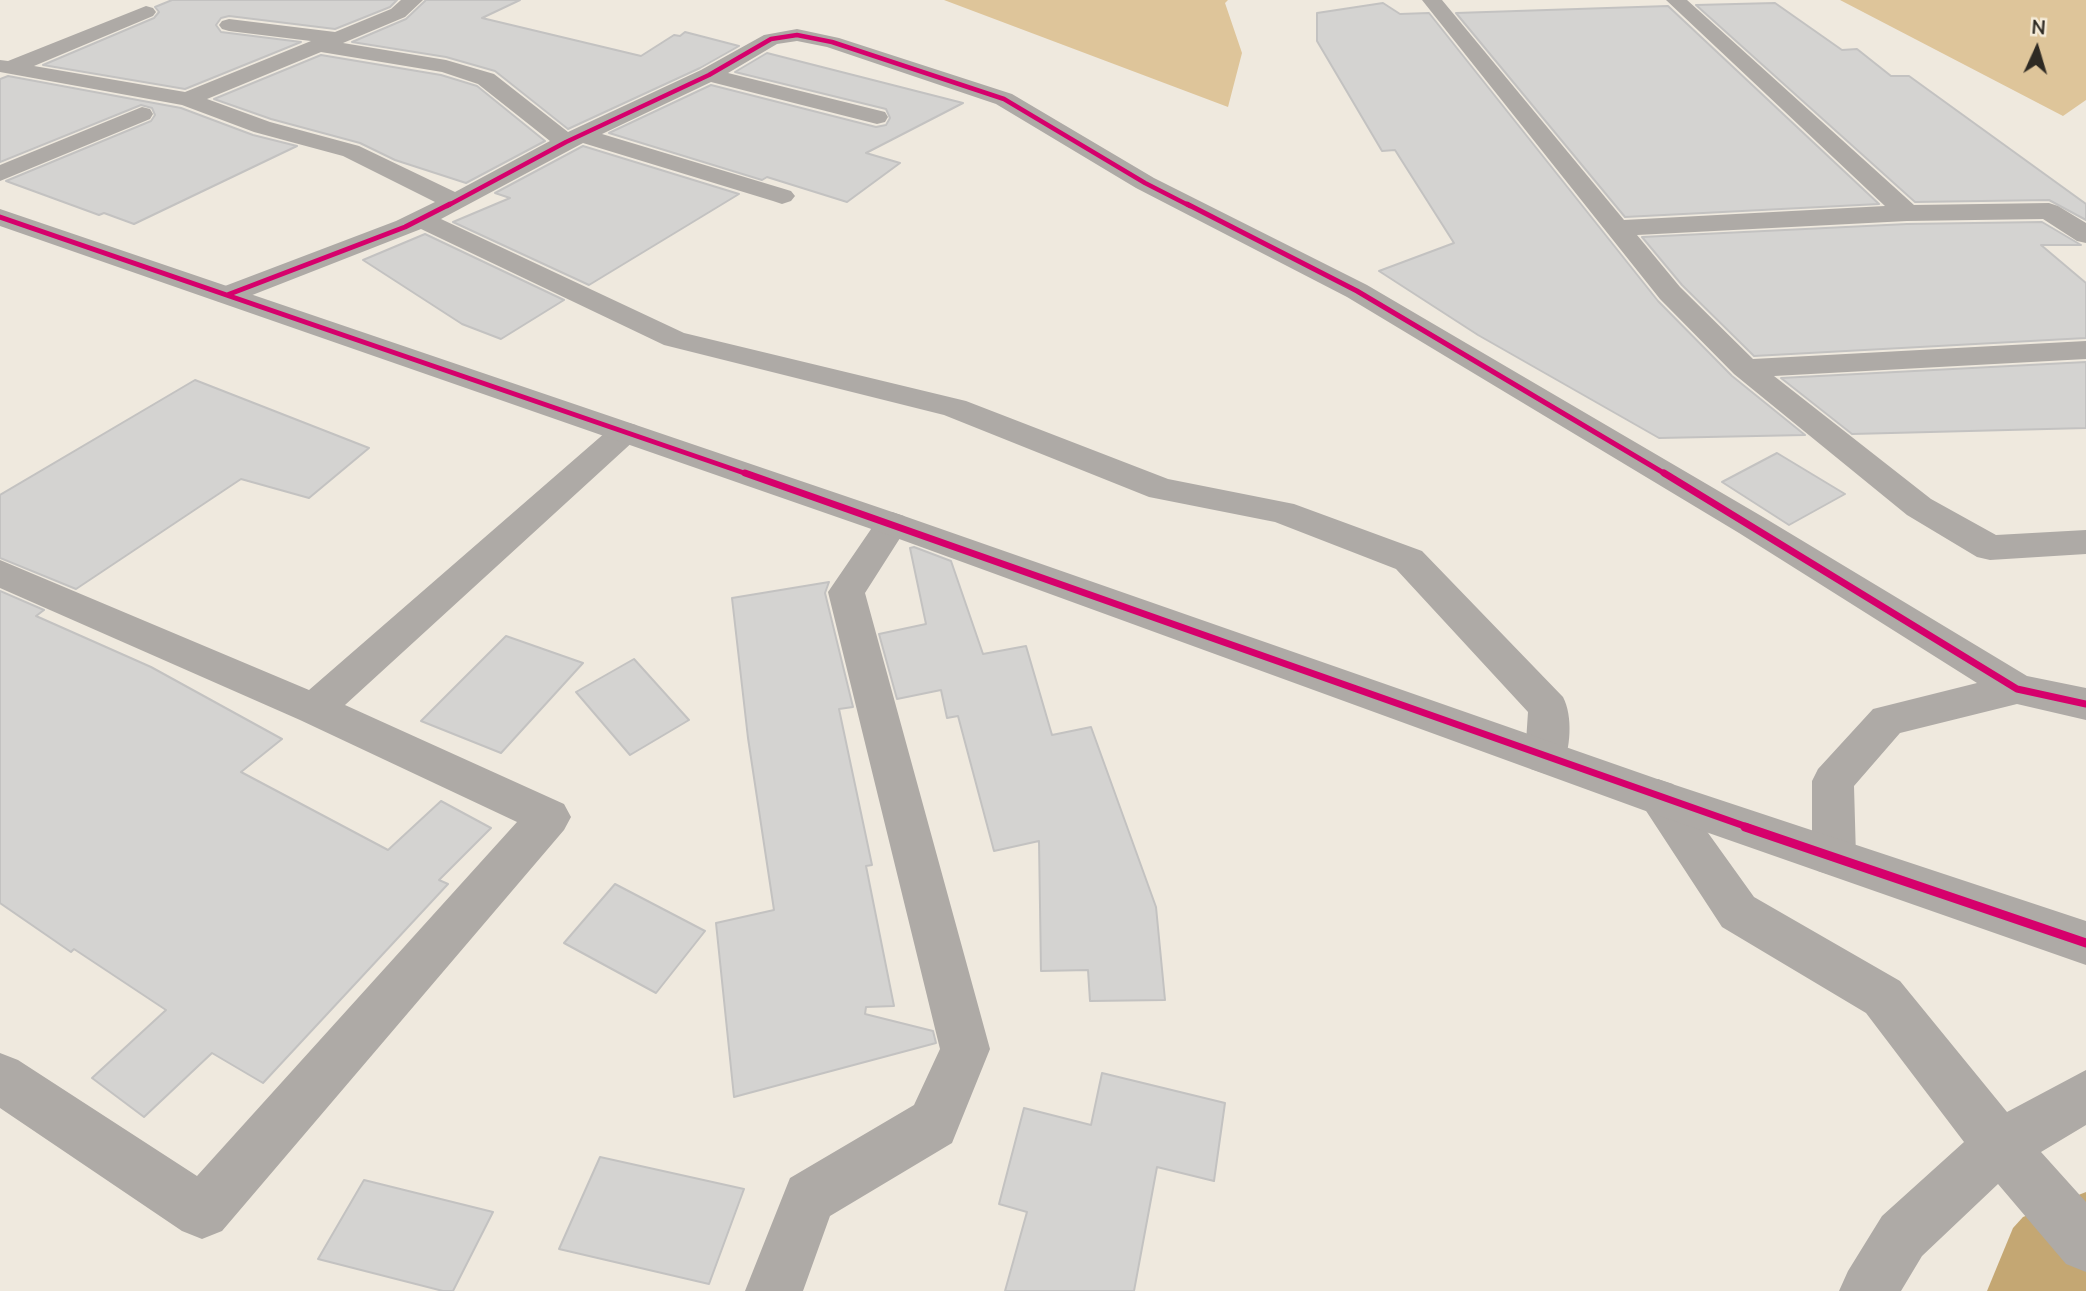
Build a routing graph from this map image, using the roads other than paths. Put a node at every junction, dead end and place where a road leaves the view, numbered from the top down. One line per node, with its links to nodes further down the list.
1 (413, 0): 6 (street)
2 (1432, 0): 19 (street)
3 (1676, 0): 16 (street)
4 (146, 12): 7 (street)
5 (229, 24): 6 (street)
6 (327, 41): 9 (street); 12 (street)
7 (5, 67): 9 (street)
8 (709, 75): 11 (street); 12 (street); 28 (street)
9 (187, 99): 15 (street)
10 (142, 114): 13 (street)
11 (877, 117)
12 (574, 139): 14 (street); 15 (street)
13 (0, 174)
14 (782, 195)
15 (455, 202): 18 (street)
16 (1907, 213): 19 (street); 20 (street)
17 (0, 217): 21 (street)
18 (420, 219): 21 (street); 31 (street)
19 (1617, 228): 23 (street)
20 (2086, 235)
21 (227, 295): 24 (street)
22 (2086, 350): 23 (street)
23 (1745, 368): 26 (street)
24 (625, 432): 25 (street); 30 (street)
25 (892, 524): 31 (street); 39 (street)
26 (2086, 542)
27 (0, 573): 30 (street)
28 (2017, 689): 29 (street); 33 (street)
29 (2086, 704)
30 (314, 709): 35 (street)
31 (1546, 757): 32 (street)
32 (1658, 797): 33 (street); 37 (street)
33 (1835, 857): 34 (street)
34 (2086, 943)
35 (0, 1078)
36 (2086, 1096): 37 (street)
37 (2016, 1163): 38 (street); 40 (street)
38 (2086, 1244)
39 (774, 1291)
40 (1868, 1291)

